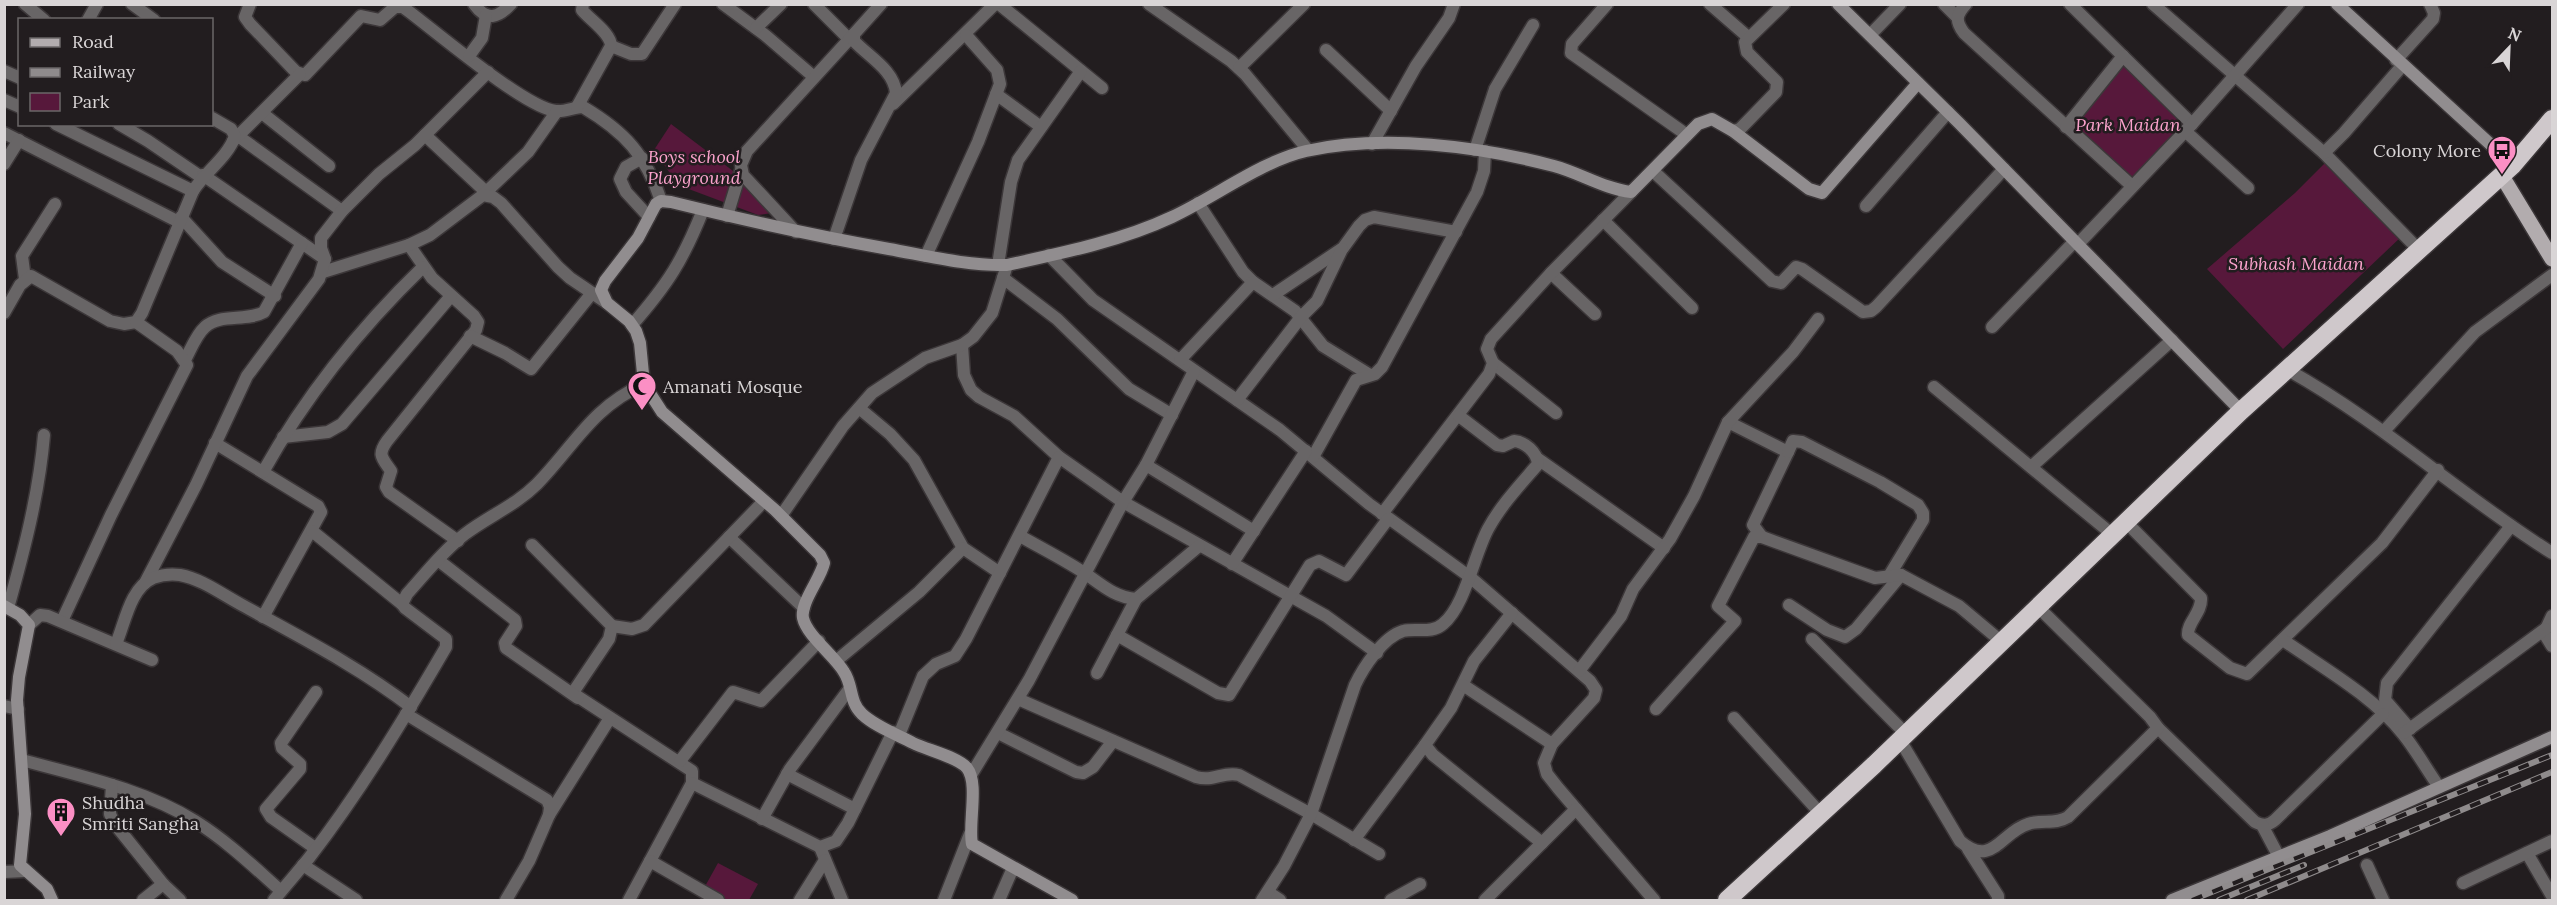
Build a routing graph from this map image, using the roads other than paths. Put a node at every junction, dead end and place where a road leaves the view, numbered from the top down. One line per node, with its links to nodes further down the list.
1 (25, 4): 32 (street)
2 (97, 4): 33 (street)
3 (132, 4): 34 (street)
4 (250, 4): 50 (street)
5 (474, 4): 30 (street)
6 (512, 4): 30 (street)
7 (583, 4): 41 (street)
8 (675, 4): 41 (street)
9 (723, 4): 36 (street)
10 (781, 4): 36 (street)
11 (814, 4): 39 (street)
12 (881, 4): 39 (street)
13 (997, 4): 37 (street); 48 (street)
14 (1149, 4): 46 (street)
15 (1304, 4): 46 (street)
16 (1454, 4): 62 (street)
17 (1607, 4): 75 (street)
18 (1710, 4): 40 (street)
19 (1784, 4): 40 (street)
20 (1838, 4): 38 (street)
21 (1900, 4): 38 (street)
22 (1944, 4): 31 (street)
23 (1966, 4): 31 (street)
24 (2070, 4): 44 (street)
25 (2153, 4): 51 (street)
26 (2298, 4): 51 (street)
27 (2337, 4): 45 (street)
28 (2430, 4): 45 (street)
29 (365, 10): 43 (street); 50 (street)
30 (486, 15): 43 (street)
31 (1957, 17): 70 (street)
32 (42, 18)
33 (89, 18)
34 (151, 18)
35 (1533, 25): 80 (street)
36 (756, 28): 53 (street)
37 (966, 35): 56 (street); 58 (street)
38 (1870, 35): 54 (street)
39 (851, 36): 53 (street); 58 (street)
40 (1748, 37): 72 (street)
41 (611, 46): 60 (street)
42 (1326, 50): 62 (street)
43 (469, 56): 49 (street)
44 (2123, 56): 70 (street); 71 (street)
45 (2399, 63): 81 (street); 88 (street)
46 (1239, 68): 79 (street)
47 (4, 71): 52 (street)
48 (1080, 71): 55 (street); 69 (street)
49 (488, 72): 61 (street); 74 (street)
50 (300, 74): 64 (street)
51 (2235, 75): 71 (street); 81 (street)
52 (18, 77)
53 (814, 77): 86 (street)
54 (1918, 83): 63 (street); 72 (street)
55 (1102, 88)
56 (996, 94): 69 (street); 114 (street)
57 (4, 100): 59 (street)
58 (892, 105): 107 (street)
59 (18, 106)
60 (578, 107): 61 (street); 82 (street)
61 (557, 111): 94 (street)
62 (1391, 111): 78 (street)
63 (1948, 112): 85 (street); 98 (street)
64 (262, 113): 76 (street); 84 (street)
65 (213, 119): 76 (street)
66 (2553, 119): 88 (highway)
67 (60, 126): 92 (street)
68 (122, 126): 89 (street)
69 (1041, 127): 117 (street)
70 (2066, 127): 90 (street)
71 (2188, 128): 90 (street); 91 (street)
72 (1733, 131): 75 (street)
73 (4, 133): 77 (street)
74 (425, 135): 94 (street); 100 (street)
75 (1687, 135): 87 (street)
76 (236, 139): 89 (street); 100 (street)
77 (19, 140): 83 (street); 103 (street)
78 (1372, 144): 79 (street); 80 (street)
79 (1308, 150): 96 (street)
80 (1480, 151): 93 (street); 106 (street)
81 (2324, 153): 112 (street)
82 (642, 158): 95 (street); 102 (street)
83 (4, 164)
84 (329, 166)
85 (2004, 169): 87 (street); 109 (street)
86 (741, 170): 101 (street); 105 (street)
87 (1653, 171): 93 (street)
88 (2508, 171): 112 (highway); 116 (main road)
89 (202, 176): 92 (street); 108 (street)
90 (2132, 186): 109 (street)
91 (2248, 188)
92 (192, 191): 103 (street)
93 (1631, 192): 104 (street)
94 (485, 194): 110 (street); 125 (street)
95 (661, 201): 99 (street); 102 (street)
96 (1198, 203): 113 (street); 124 (street)
97 (55, 204): 123 (street)
98 (1866, 206)
99 (703, 210): 101 (street); 136 (street)
100 (342, 211): 115 (street)
101 (727, 216): 105 (street)
102 (649, 217): 129 (street)
103 (180, 219): 127 (street); 135 (street)
104 (1603, 220): 120 (street); 130 (street)
105 (796, 232): 107 (street)
106 (1456, 232): 111 (street); 146 (street)
107 (834, 239): 114 (street)
108 (302, 243): 115 (street); 127 (street)
109 (2077, 243): 137 (street); 139 (street)
110 (409, 245): 118 (street); 119 (street)
111 (1342, 248): 126 (street); 133 (street)
112 (2421, 251): 144 (highway)
113 (1049, 255): 117 (street); 142 (street)
114 (926, 256): 117 (street)
115 (325, 259): 119 (street)
116 (2553, 259)
117 (1002, 265): 122 (street)
118 (423, 267): 128 (street); 158 (street)
119 (323, 272): 159 (street)
120 (1551, 273): 132 (street); 143 (street)
121 (2553, 275): 156 (street)
122 (1003, 278): 140 (street); 153 (street)
123 (25, 279): 131 (street); 135 (street)
124 (1253, 282): 126 (street); 142 (street)
125 (592, 293): 129 (street); 138 (street)
126 (1273, 295): 133 (street)
127 (275, 296): 141 (street)
128 (451, 296): 138 (street); 158 (street)
129 (607, 303): 136 (street)
130 (1692, 308)
131 (4, 313)
132 (1595, 314)
133 (1301, 317): 146 (street); 149 (street)
134 (1818, 319): 155 (street)
135 (136, 322): 141 (street)
136 (632, 325): 147 (street)
137 (1992, 327)
138 (470, 336): 179 (street)
139 (2172, 340): 151 (street); 165 (street)
140 (962, 345): 150 (street); 162 (street)
141 (185, 360): 202 (street)
142 (1180, 360): 145 (street)
143 (1493, 363): 152 (street); 154 (street)
144 (2288, 370): 151 (highway); 156 (street)
145 (1194, 371): 149 (street); 153 (street)
146 (1370, 375): 161 (street)
147 (644, 384): 168 (street); 179 (street)
148 (1934, 387): 165 (street)
149 (1237, 400): 161 (street)
150 (859, 408): 170 (street); 182 (street)
151 (2241, 411): 173 (highway)
152 (1556, 413)
153 (1172, 415): 164 (street)
154 (1459, 416): 163 (street); 171 (street)
155 (1728, 422): 160 (street); 183 (street)
156 (2384, 431): 166 (street)
157 (44, 435): 196 (street)
158 (283, 437): 167 (street)
159 (214, 443): 167 (street); 191 (street)
160 (1788, 452): 178 (street); 189 (street)
161 (1310, 454): 171 (street); 175 (street)
162 (1059, 457): 169 (street); 176 (street)
163 (1538, 459): 183 (street); 190 (street)
164 (1146, 465): 169 (street); 175 (street)
165 (2031, 466): 173 (street)
166 (2438, 470): 172 (street); 208 (street)
167 (263, 472): 174 (street)
168 (764, 501): 170 (street); 177 (street)
169 (1123, 502): 181 (street); 188 (street)
170 (781, 516): 198 (street)
171 (1385, 516): 190 (street); 192 (street)
172 (2511, 526): 184 (street); 231 (street)
173 (2119, 528): 197 (highway); 208 (street)
174 (312, 531): 194 (street); 201 (street)
175 (1254, 531): 186 (street)
176 (1020, 536): 187 (street); 188 (street)
177 (729, 537): 198 (street); 204 (street)
178 (1762, 537): 189 (street); 225 (street)
179 (458, 541): 185 (street)
180 (532, 544): 204 (street)
181 (1200, 546): 186 (street); 193 (street)
182 (963, 548): 187 (street); 215 (street)
183 (1664, 548): 216 (street)
184 (2553, 553)
185 (438, 560): 194 (street); 222 (street)
186 (1232, 564): 192 (street)
187 (1000, 573): 233 (street)
188 (1086, 574): 193 (street); 221 (street)
189 (1895, 575): 195 (street); 210 (street)
190 (1470, 577): 199 (street); 213 (street)
191 (145, 583): 201 (street); 211 (street)
192 (1292, 597): 206 (street); 213 (street)
193 (1136, 599): 206 (street)
194 (402, 604): 226 (street)
195 (1790, 605)
196 (6, 607): 203 (street)
197 (2038, 607): 210 (highway); 230 (street)
198 (804, 608): 209 (street)
199 (1512, 613): 216 (street); 218 (street)
200 (2553, 616): 205 (street)
201 (263, 617): 226 (street)
202 (62, 621): 203 (street); 211 (street)
203 (28, 625): 224 (street)
204 (612, 626): 222 (street)
205 (2544, 629): 212 (street); 231 (street)
206 (1117, 635): 217 (street)
207 (1812, 639): 235 (street)
208 (2283, 640): 227 (street)
209 (819, 641): 215 (street); 240 (street)
210 (2002, 642): 235 (highway)
211 (116, 644): 214 (street)
212 (2553, 646)
213 (1377, 653): 248 (street)
214 (152, 660)
215 (836, 661): 219 (street)
216 (1579, 671): 237 (street)
217 (1096, 673)
218 (1463, 685): 237 (street); 238 (street)
219 (850, 688): 233 (street); 241 (street)
220 (316, 692): 258 (street)
221 (1018, 699): 232 (street); 236 (street)
222 (584, 702): 228 (street)
223 (4, 706): 224 (street)
224 (18, 709): 239 (street)
225 (1656, 709)
226 (409, 711): 250 (street); 258 (street)
227 (2383, 714): 231 (street); 252 (street)
228 (610, 718): 240 (street); 250 (street)
229 (1734, 718): 249 (street)
230 (2158, 728): 252 (street); 259 (street)
231 (2407, 731): 245 (street)
232 (998, 733): 236 (street); 242 (street)
233 (896, 734): 242 (street); 247 (street)
234 (2553, 736): 245 (street)
235 (1903, 737): 249 (highway); 259 (street)
236 (1113, 741): 248 (street)
237 (1552, 744): 246 (street)
238 (1425, 745): 254 (street); 256 (street)
239 (21, 760): 244 (street); 268 (street)
240 (680, 761): 243 (street)
241 (787, 774): 247 (street); 251 (street)
242 (971, 775): 253 (street)
243 (692, 783): 251 (street); 264 (street)
244 (112, 785): 271 (street); 273 (street)
245 (2439, 787): 262 (street)
246 (1576, 809): 256 (street); 291 (street)
247 (855, 810): 257 (street)
248 (1311, 814): 254 (street); 274 (street)
249 (1821, 814): 292 (highway)
250 (549, 815): 280 (street)
251 (762, 819): 257 (street)
252 (2262, 825): 262 (street)
253 (970, 834): 267 (street); 285 (street)
254 (1354, 840): 261 (street)
255 (2553, 841): 260 (street)
256 (1542, 843): 290 (street)
257 (820, 847): 263 (street)
258 (315, 848): 265 (street)
259 (1968, 849): 293 (street)
260 (2527, 853): 270 (street); 275 (street)
261 (1379, 854)
262 (2279, 857): 294 (street)
263 (825, 860): 283 (street); 284 (street)
264 (650, 861): 281 (street); 282 (street)
265 (303, 865): 273 (street); 279 (street)
266 (2367, 865): 295 (street)
267 (1013, 868): 286 (street); 287 (street)
268 (25, 871): 269 (street); 276 (street)
269 (4, 872)
270 (2463, 883)
271 (163, 884): 277 (street); 278 (street)
272 (1420, 884): 289 (street)
273 (278, 896)
274 (1265, 896): 288 (street)
275 (2553, 896): 296 (street)
276 (52, 900)
277 (143, 900)
278 (180, 900)
279 (356, 900)
280 (506, 900)
281 (629, 900)
282 (718, 900)
283 (800, 900)
284 (842, 900)
285 (944, 900)
286 (999, 900)
287 (1072, 900)
288 (1280, 900)
289 (1391, 900)
290 (1485, 900)
291 (1654, 900)
292 (1727, 900)
293 (1998, 900)
294 (2172, 900)
295 (2383, 900)
296 (2545, 900)

